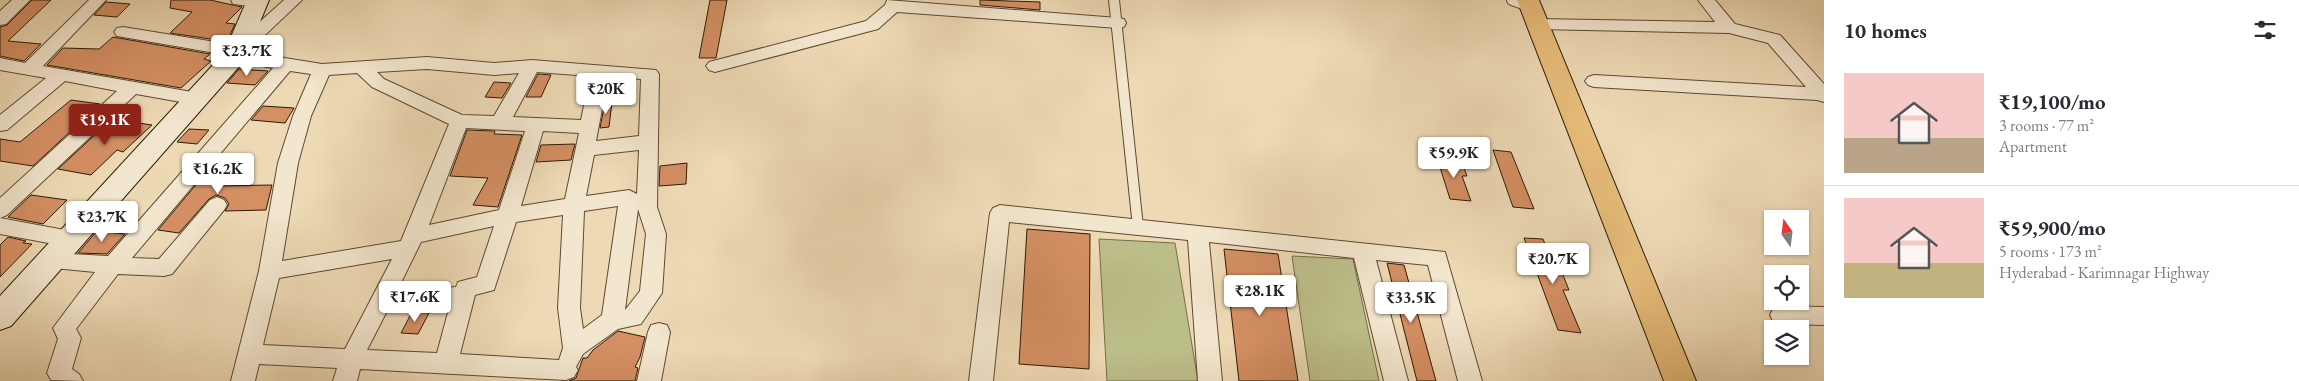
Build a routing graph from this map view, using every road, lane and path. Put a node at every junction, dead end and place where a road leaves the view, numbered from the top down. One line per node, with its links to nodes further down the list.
1 (22, 0): 9 (street)
2 (98, 0): 18 (street)
3 (294, 0): 13 (street)
4 (1114, 0): 10 (lane)
5 (1706, 0): 11 (street)
6 (251, 1): 13 (main road)
7 (894, 3): 10 (street); 17 (street)
8 (1527, 7): 11 (street); 66 (main road)
9 (0, 20)
10 (1118, 23): 39 (lane)
11 (1729, 28): 25 (street)
12 (123, 32): 13 (street)
13 (237, 54): 15 (street); 26 (main road)
14 (0, 64): 18 (street)
15 (285, 66): 20 (street); 45 (street)
16 (532, 66): 19 (street); 21 (street); 28 (street)
17 (715, 66)
18 (30, 68): 22 (street)
19 (362, 68): 20 (street); 27 (street)
20 (322, 70): 46 (street)
21 (600, 72): 31 (street); 32 (street)
22 (62, 74): 24 (street); 29 (street)
23 (1594, 81): 25 (street)
24 (132, 88): 26 (street); 36 (street)
25 (1824, 95)
26 (198, 99): 41 (main road)
27 (459, 121): 28 (street); 42 (street)
28 (500, 123): 30 (street)
29 (0, 125)
30 (536, 126): 31 (street); 37 (street)
31 (588, 127): 33 (street)
32 (647, 142): 33 (street); 52 (street)
33 (584, 149): 35 (street)
34 (217, 205): 45 (street)
35 (574, 206): 37 (street); 52 (street); 54 (street)
36 (0, 210)
37 (506, 216): 42 (street); 47 (street)
38 (0, 226): 41 (street)
39 (1138, 227): 40 (street); 62 (street)
40 (1198, 233): 43 (street); 63 (street)
41 (70, 239): 44 (main road)
42 (411, 242): 46 (street); 48 (street)
43 (1363, 250): 64 (street); 65 (street)
44 (51, 261): 45 (street); 51 (main road)
45 (112, 266): 59 (street)
46 (270, 271): 55 (street)
47 (464, 295): 48 (street); 56 (street)
48 (382, 303): 57 (street)
49 (1781, 315): 50 (street)
50 (1824, 316)
51 (0, 317)
52 (614, 320): 54 (street)
53 (659, 332): 61 (street)
54 (574, 348): 58 (street)
55 (250, 354): 57 (street); 60 (street)
56 (446, 361): 57 (street); 58 (street)
57 (348, 370)
58 (564, 376)
59 (71, 381)
60 (243, 381)
61 (649, 381)
62 (981, 381)
63 (1210, 381)
64 (1396, 381)
65 (1470, 381)
66 (1680, 381)

